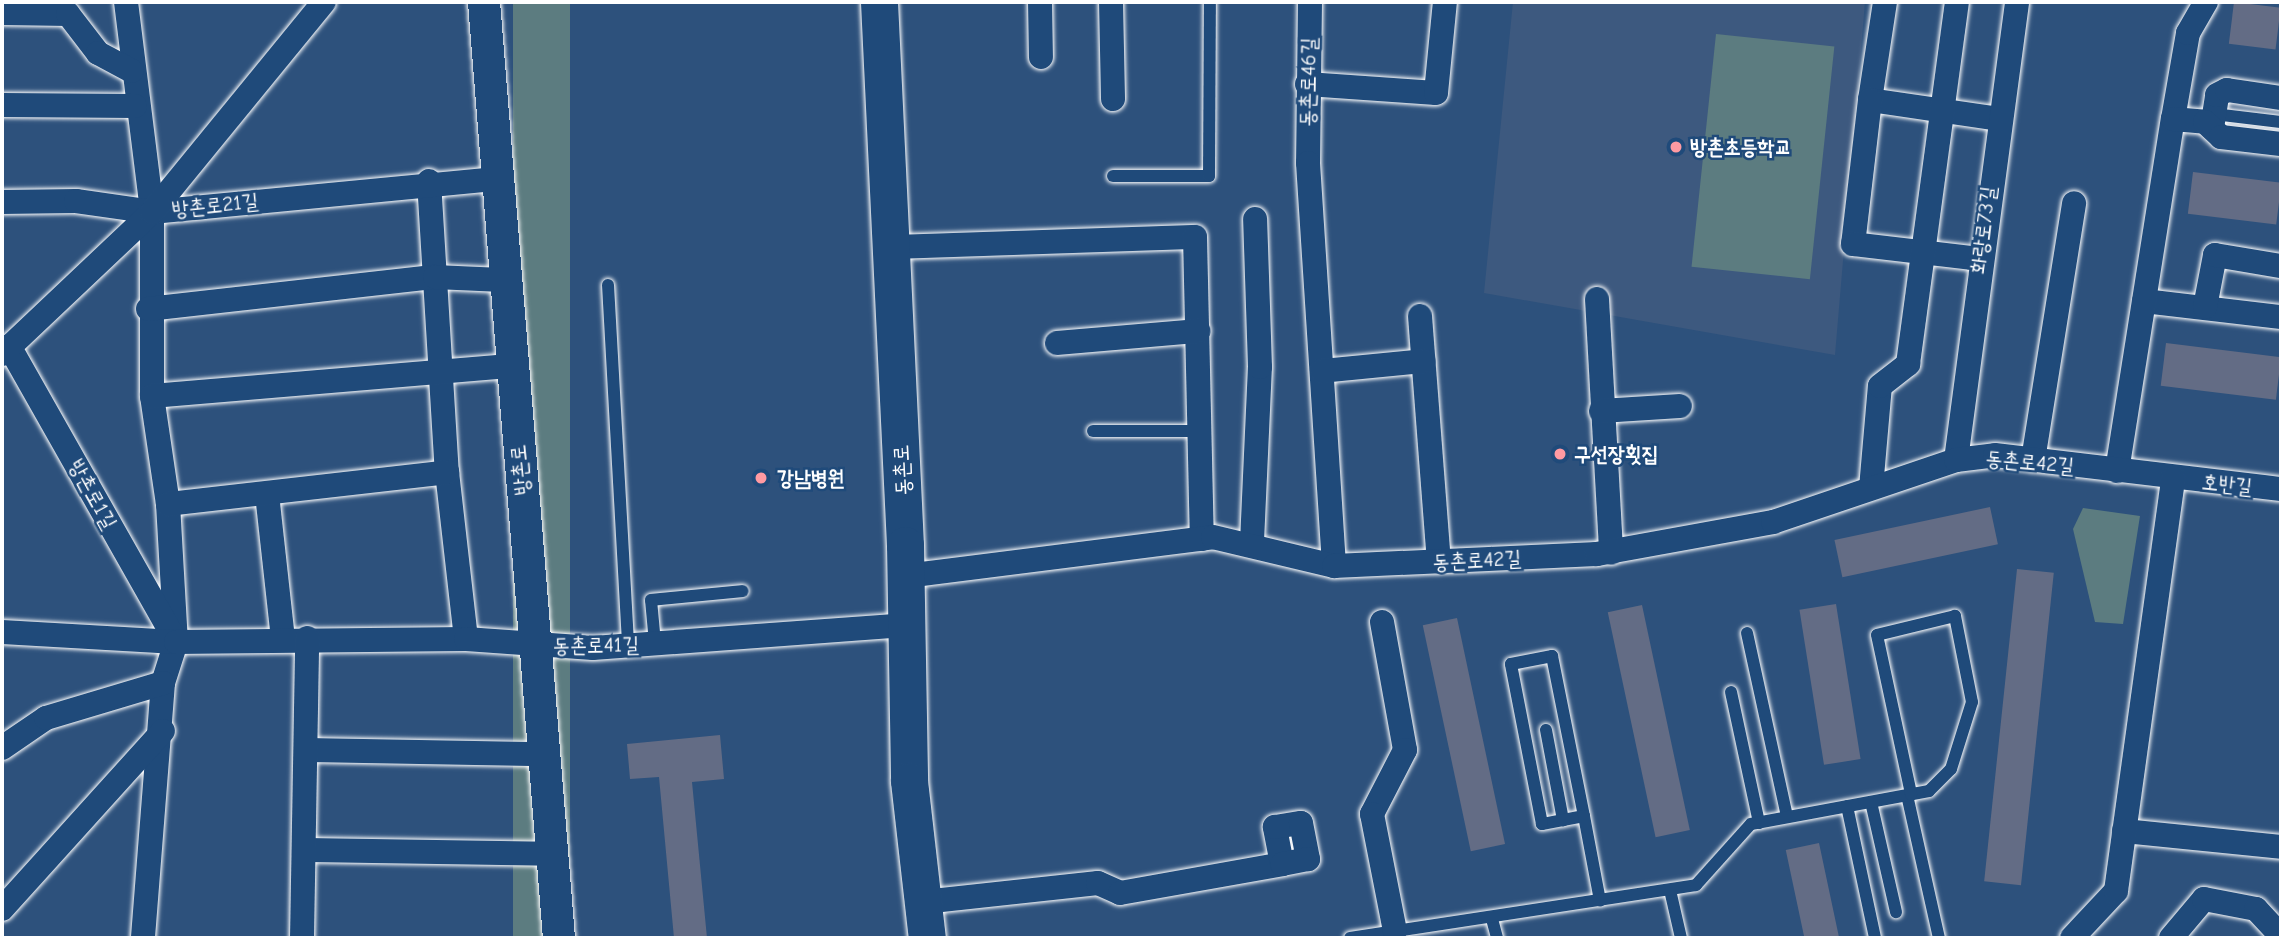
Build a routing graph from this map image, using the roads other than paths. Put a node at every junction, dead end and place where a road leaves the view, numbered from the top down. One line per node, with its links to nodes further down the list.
1 (125, 2): 16 (street)
2 (324, 2): 34 (street)
3 (484, 2): 30 (street, 방촌로)
4 (879, 2): 36 (main road, 동촌로)
5 (1040, 2): 15 (street)
6 (1111, 2): 19 (street)
7 (1210, 2): 29 (lane)
8 (1310, 2): 17 (street, 동촌로46길)
9 (1445, 2): 17 (street)
10 (1885, 2): 20 (street)
11 (1957, 2): 23 (street)
12 (2017, 2): 24 (street, 화랑로73길)
13 (2206, 2): 25 (street)
14 (2, 13): 16 (street)
15 (1041, 57)
16 (132, 71): 22 (street)
17 (1307, 84): 55 (street, 동촌로46길)
18 (2281, 98): 26 (street)
19 (1113, 99)
20 (1870, 100): 23 (street); 37 (street)
21 (2, 105): 22 (street)
22 (135, 106): 34 (street)
23 (1942, 111): 24 (street); 37 (street)
24 (1998, 119): 38 (street, 화랑로73길)
25 (2173, 119): 26 (street); 44 (street)
26 (2213, 121): 27 (lane); 28 (street)
27 (2281, 122)
28 (2281, 144)
29 (1113, 176)
30 (496, 179): 31 (street, 방촌로21길); 41 (street, 방촌로)
31 (429, 181): 34 (street, 방촌로21길); 40 (street)
32 (2, 202): 34 (street, 방촌로21길)
33 (2074, 203): 62 (street)
34 (152, 212): 46 (street); 51 (street, 방촌로1길)
35 (1255, 219): 71 (street)
36 (891, 247): 49 (street); 75 (main road, 동촌로)
37 (1923, 253): 38 (street); 66 (street)
38 (1980, 260): 61 (street, 화랑로73길)
39 (2281, 266): 45 (street)
40 (435, 277): 41 (street); 46 (street); 54 (street)
41 (502, 279): 53 (street, 방촌로)
42 (608, 285): 85 (lane)
43 (1597, 299): 58 (street)
44 (2144, 301): 45 (street); 63 (street)
45 (2205, 307): 48 (street)
46 (148, 309): 56 (street)
47 (1420, 316): 52 (street)
48 (2281, 317)
49 (1198, 331): 50 (street); 60 (street)
50 (1057, 343)
51 (5, 350): 83 (street, 방촌로1길)
52 (1424, 361): 55 (street); 73 (street)
53 (509, 366): 54 (street); 86 (street, 방촌로)
54 (441, 371): 56 (street); 64 (street)
55 (1322, 371): 74 (street)
56 (152, 396): 69 (street)
57 (1680, 406): 58 (street)
58 (1601, 411): 72 (street)
59 (1093, 431): 60 (lane)
60 (1200, 431): 70 (street)
61 (1956, 460): 62 (street, 동촌로42길); 66 (street, 동촌로42길)
62 (2033, 460): 63 (street, 동촌로42길)
63 (2116, 471): 65 (street, 동촌로42길)
64 (447, 472): 68 (street); 82 (street)
65 (2173, 478): 67 (street, 호반길); 101 (street)
66 (1871, 488): 72 (street, 동촌로42길)
67 (2281, 489)
68 (267, 494): 69 (street); 81 (street)
69 (168, 504): 83 (street)
70 (1202, 539): 71 (street, 동촌로42길); 75 (street, 동촌로42길)
71 (1252, 542): 74 (street, 동촌로42길)
72 (1611, 553): 73 (street, 동촌로42길)
73 (1439, 561): 74 (street, 동촌로42길)
74 (1334, 566)
75 (906, 576): 78 (main road, 동촌로)
76 (743, 592): 84 (lane)
77 (1382, 622): 112 (street)
78 (908, 625): 84 (street, 동촌로41길); 108 (main road, 동촌로)
79 (2, 632): 83 (street, 동촌로41길)
80 (1747, 633): 98 (lane)
81 (295, 638): 82 (street, 동촌로41길); 83 (street, 동촌로41길); 92 (street)
82 (466, 639): 86 (street, 동촌로41길)
83 (176, 642): 87 (street)
84 (655, 643): 85 (street, 동촌로41길)
85 (628, 645): 86 (street, 동촌로41길)
86 (539, 646): 93 (street, 방촌로)
87 (163, 683): 90 (street); 91 (street)
88 (1731, 692): 100 (lane)
89 (1546, 730): 99 (lane)
90 (163, 731): 109 (street); 114 (street)
91 (2, 748)
92 (306, 750): 93 (street); 103 (street)
93 (546, 754): 104 (street, 방촌로)
94 (1909, 794): 94 (lane); 95 (lane); 122 (lane)
95 (1871, 802): 96 (lane); 110 (lane)
96 (1847, 806): 98 (lane); 121 (lane)
97 (1584, 816): 99 (lane); 99 (lane); 107 (lane)
98 (1787, 817): 100 (lane)
99 (1563, 820)
100 (1759, 823): 106 (lane)
101 (2124, 831): 102 (street); 123 (street)
102 (2281, 846)
103 (304, 850): 104 (street); 115 (street)
104 (553, 854): 116 (street, 방촌로)
105 (1282, 864): 108 (street)
106 (1670, 890): 107 (lane); 120 (lane)
107 (1600, 901): 111 (lane)
108 (923, 902): 117 (main road, 동촌로)
109 (2, 909)
110 (1896, 912)
111 (1492, 919): 112 (lane); 119 (lane)
112 (1395, 931): 118 (lane)
113 (2281, 936): 124 (street)
114 (143, 938)
115 (302, 938)
116 (559, 938)
117 (927, 938)
118 (1356, 938)
119 (1497, 938)
120 (1681, 938)
121 (1875, 938)
122 (1938, 938)
123 (2071, 938)
124 (2171, 938)

